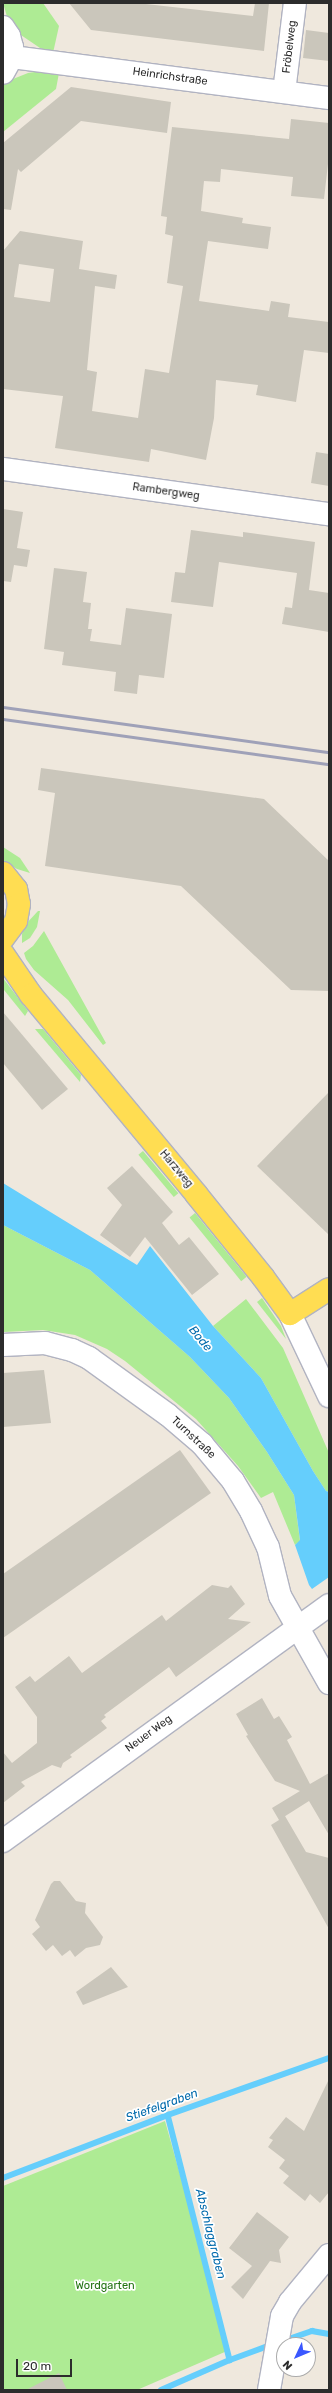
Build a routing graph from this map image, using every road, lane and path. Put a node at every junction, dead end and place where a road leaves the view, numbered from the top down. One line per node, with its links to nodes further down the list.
1 (295, 3): 4 (street, Fröbelweg)
2 (3, 27): 3 (street)
3 (7, 65): 4 (street, Heinrichstraße)
4 (284, 92): 5 (street, Heinrichstraße)
5 (329, 98)
6 (3, 469): 7 (street, Rambergweg)
7 (329, 514)
8 (3, 873): 9 (main road)
9 (3, 938)
10 (3, 954): 12 (main road, Harzweg)
11 (329, 1288): 12 (main road)
12 (290, 1314): 14 (street, Harzweg)
13 (3, 1344): 16 (street, Turnstraße)
14 (329, 1396)
15 (327, 1606): 16 (street)
16 (296, 1629): 17 (street, Turnstraße); 18 (street, Neuer Weg)
17 (329, 1683)
18 (3, 1841)
19 (329, 2255): 20 (street)
20 (269, 2390)

